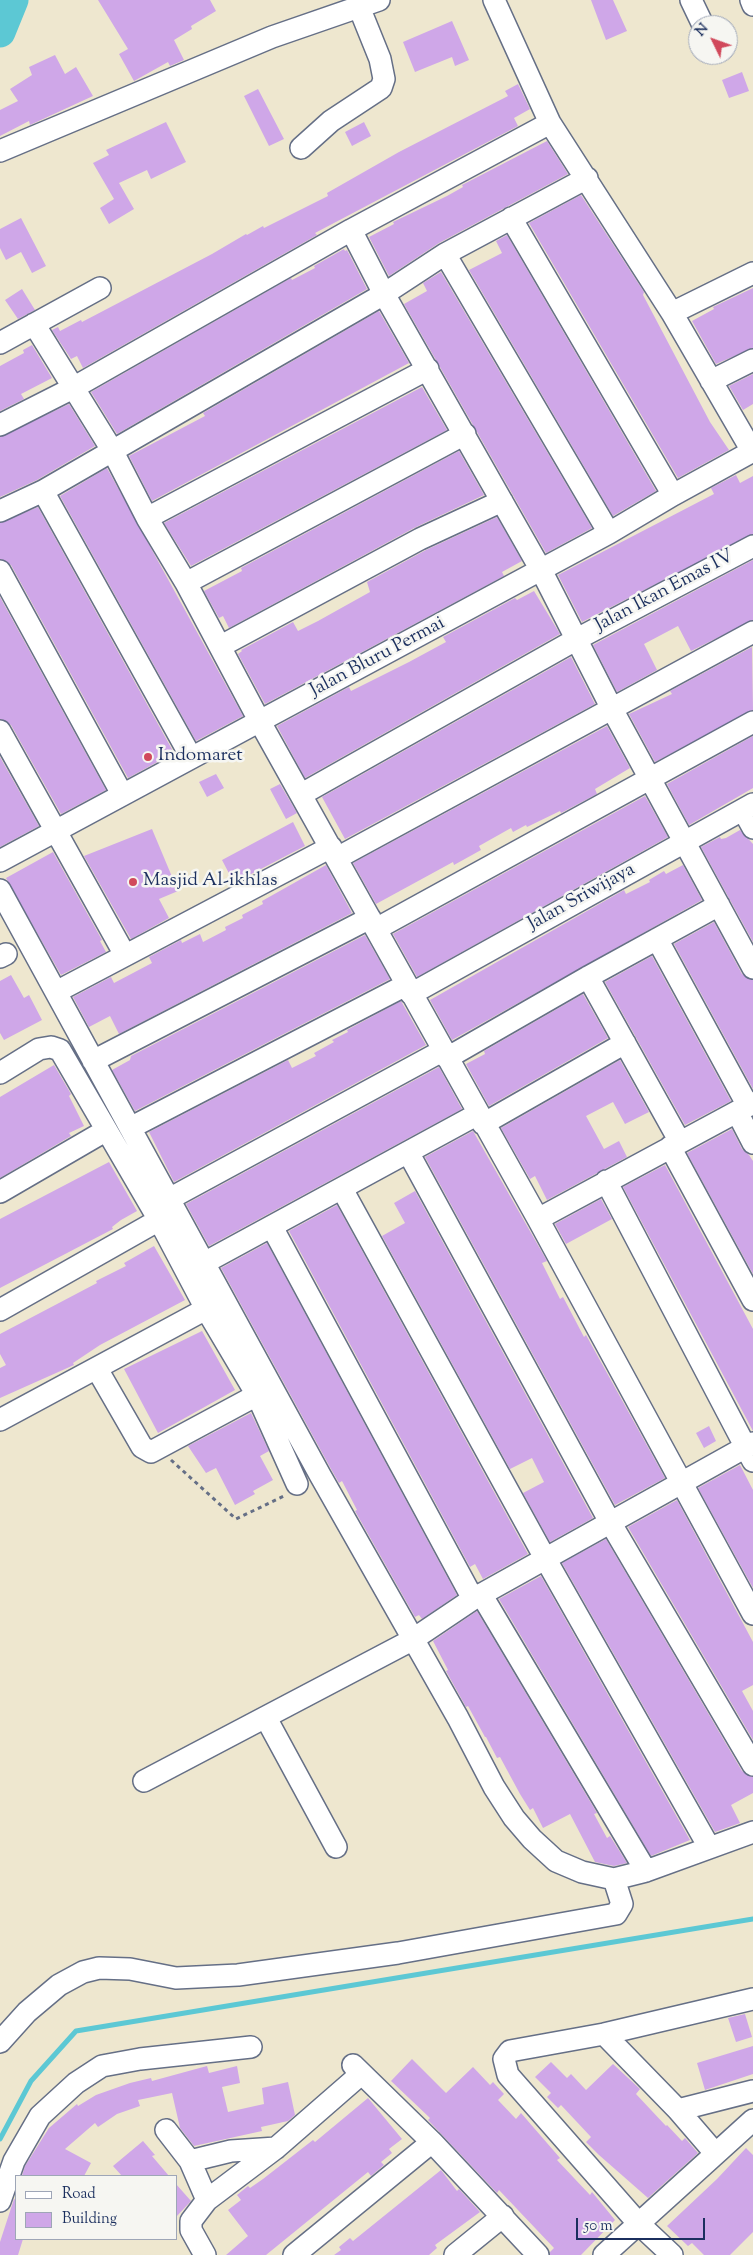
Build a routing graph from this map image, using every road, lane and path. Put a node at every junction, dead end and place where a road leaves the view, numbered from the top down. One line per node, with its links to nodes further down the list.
1 (494, 0): 7 (street)
2 (691, 0): 6 (street)
3 (751, 0): 5 (street)
4 (369, 3): 8 (street); 9 (street)
5 (753, 5)
6 (698, 15)
7 (550, 123): 10 (street); 12 (street)
8 (301, 148)
9 (0, 151)
10 (587, 178): 11 (street); 17 (street)
11 (511, 218): 13 (street); 29 (street)
12 (351, 230): 16 (street); 23 (street)
13 (445, 254): 16 (street); 33 (street)
14 (753, 272): 17 (street)
15 (100, 288): 18 (street)
16 (384, 294): 21 (street); 26 (street)
17 (672, 313): 22 (street)
18 (34, 324): 19 (street); 23 (street)
19 (0, 343)
20 (753, 360): 22 (street)
21 (428, 368): 25 (street); 32 (street)
22 (711, 381): 27 (street)
23 (73, 388): 24 (street); 26 (street)
24 (0, 425)
25 (465, 434): 30 (street); 37 (street)
26 (112, 450): 28 (street); 32 (street)
27 (753, 451): 29 (street, Jalan Bluru Permai)
28 (42, 491): 31 (street); 45 (street)
29 (673, 495): 33 (street, Jalan Bluru Permai)
30 (502, 501): 35 (street); 40 (street)
31 (0, 511)
32 (147, 518): 37 (street)
33 (609, 533): 35 (street, Jalan Bluru Permai)
34 (753, 546): 39 (street, Jalan Ikan Emas IV)
35 (541, 570): 39 (street); 42 (street, Jalan Bluru Permai)
36 (0, 571): 47 (street)
37 (186, 583): 40 (street)
38 (753, 632): 41 (street)
39 (577, 639): 41 (street); 48 (street, Jalan Ikan Emas IV)
40 (221, 646): 42 (street)
41 (612, 709): 46 (street); 53 (street)
42 (260, 722): 45 (street, Jalan Bluru Permai); 48 (street)
43 (753, 722): 46 (street)
44 (0, 731): 51 (street)
45 (191, 757): 47 (street, Jalan Bluru Permai)
46 (651, 777): 52 (street); 57 (street)
47 (122, 794): 51 (street, Jalan Bluru Permai)
48 (302, 794): 53 (street)
49 (748, 807): 50 (street); 52 (street, Jalan Sriwijaya)
50 (753, 828)
51 (55, 830): 54 (street, Jalan Bluru Permai); 59 (street)
52 (685, 840): 56 (street); 62 (street, Jalan Sriwijaya)
53 (334, 853): 57 (street); 59 (street)
54 (0, 861)
55 (0, 890): 63 (street)
56 (720, 905): 58 (street); 60 (street)
57 (373, 923): 62 (street); 66 (street)
58 (657, 939): 61 (street); 68 (street)
59 (125, 955): 63 (street)
60 (753, 968)
61 (588, 976): 64 (street); 65 (street)
62 (409, 990): 65 (street); 70 (street, Jalan Sriwijaya)
63 (56, 992): 66 (street)
64 (625, 1043): 69 (street); 73 (street)
65 (444, 1054): 69 (street); 78 (street)
66 (93, 1061): 70 (street)
67 (0, 1073): 71 (street)
68 (746, 1107): 72 (street); 73 (street)
69 (480, 1119): 74 (street); 80 (street)
70 (130, 1128): 78 (street)
71 (105, 1131): 77 (street); 79 (street)
72 (753, 1143)
73 (675, 1145): 75 (street); 83 (street)
74 (408, 1152): 76 (street); 93 (street)
75 (606, 1181): 80 (street); 90 (street)
76 (342, 1189): 81 (street); 94 (street)
77 (0, 1192)
78 (170, 1199): 82 (street)
79 (159, 1220): 84 (street); 85 (street)
80 (538, 1220): 92 (street)
81 (272, 1226): 82 (street); 95 (street)
82 (204, 1263): 97 (street)
83 (753, 1300)
84 (206, 1309): 86 (street); 87 (street)
85 (0, 1310)
86 (97, 1369): 88 (street); 89 (street)
87 (257, 1395): 89 (street); 91 (street)
88 (0, 1420)
89 (159, 1449): 91 (path)
90 (750, 1450): 92 (street)
91 (297, 1484)
92 (682, 1484): 93 (street); 96 (street)
93 (610, 1522): 94 (street); 99 (street)
94 (545, 1558): 95 (street); 103 (street)
95 (477, 1597): 97 (street); 104 (street)
96 (753, 1614)
97 (412, 1640): 98 (street); 105 (street)
98 (266, 1718): 100 (street); 102 (street)
99 (753, 1765)
100 (144, 1781)
101 (753, 1832): 103 (street)
102 (336, 1847)
103 (709, 1847): 104 (street)
104 (646, 1871): 105 (street)
105 (614, 1879): 108 (street)
106 (753, 1999): 107 (street)
107 (604, 2034): 111 (street); 121 (street)
108 (0, 2042)
109 (251, 2047): 119 (street)
110 (753, 2091): 111 (street)
111 (678, 2110): 116 (street)
112 (753, 2120): 116 (street)
113 (166, 2130): 117 (street)
114 (432, 2142): 115 (street); 120 (street); 123 (street)
115 (276, 2148): 117 (street); 118 (street)
116 (714, 2153): 121 (street)
117 (190, 2161): 118 (street)
118 (207, 2200): 122 (street)
119 (0, 2202)
120 (503, 2216): 124 (street); 125 (street)
121 (639, 2224): 126 (street); 127 (street)
122 (205, 2255)
123 (294, 2255)
124 (454, 2255)
125 (538, 2255)
126 (604, 2255)
127 (672, 2255)

